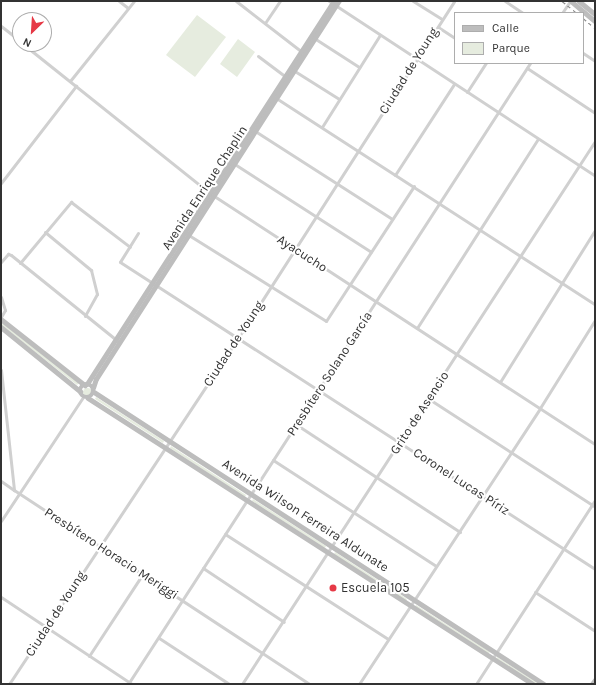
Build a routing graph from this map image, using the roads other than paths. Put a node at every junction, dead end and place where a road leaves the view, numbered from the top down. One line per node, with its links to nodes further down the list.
1 (119, 1): 12 (street)
2 (134, 1): 12 (street)
3 (236, 1): 20 (street)
4 (280, 1): 20 (street)
5 (339, 1): 11 (street, Avenida Enrique Chaplin)
6 (413, 1): 18 (street)
7 (454, 1): 18 (street, Ciudad de Young)
8 (505, 1): 13 (street)
9 (570, 1): 14 (street); 15 (street)
10 (579, 1): 17 (street)
11 (333, 3): 24 (street); 25 (street, Avenida Enrique Chaplin)
12 (128, 8): 39 (street)
13 (520, 12)
14 (563, 12)
15 (584, 12)
16 (584, 12): 19 (street)
17 (595, 14)
18 (442, 20): 22 (street, Ciudad de Young)
19 (595, 21)
20 (265, 23): 28 (street)
21 (1, 26): 23 (street)
22 (438, 27): 26 (street); 31 (street, Ciudad de Young)
23 (12, 35)
24 (380, 35): 31 (street); 35 (street)
25 (313, 37): 28 (street, Avenida Enrique Chaplin); 35 (street)
26 (454, 37)
27 (33, 52): 39 (street, Ayacucho)
28 (303, 53): 37 (street, Avenida Enrique Chaplin)
29 (584, 54): 32 (street)
30 (258, 56): 38 (street)
31 (417, 59): 40 (street); 51 (street, Ciudad de Young)
32 (595, 61)
33 (485, 64): 42 (street)
34 (529, 64): 36 (street, Presbítero Solano García)
35 (360, 67): 44 (street)
36 (527, 68): 45 (street, Presbítero Solano García); 46 (street)
37 (293, 70): 38 (street, Avenida Enrique Chaplin); 43 (street, Avenida Enrique Chaplin); 44 (street)
38 (286, 77): 43 (street, Avenida Enrique Chaplin)
39 (70, 82): 41 (street, Ayacucho)
40 (454, 84): 42 (street); 54 (street)
41 (76, 86): 56 (street); 59 (street, Ayacucho)
42 (467, 92): 45 (street)
43 (275, 97): 47 (street); 48 (street, Avenida Enrique Chaplin)
44 (339, 99): 47 (street)
45 (498, 113): 49 (street); 60 (street, Presbítero Solano García)
46 (595, 113)
47 (322, 127): 51 (street)
48 (254, 130): 52 (street, Avenida Enrique Chaplin); 57 (street)
49 (538, 139): 53 (street); 63 (street)
50 (595, 141): 53 (street, Grito de Asencio)
51 (359, 151): 54 (street); 57 (street, Ciudad de Young)
52 (233, 163): 59 (street, Avenida Enrique Chaplin); 61 (street)
53 (579, 166): 55 (street); 71 (street, Grito de Asencio)
54 (395, 175): 58 (street)
55 (595, 176)
56 (1, 183)
57 (337, 184): 61 (street, Ciudad de Young); 62 (street)
58 (414, 186): 60 (street); 62 (street)
59 (212, 195): 67 (street, Avenida Enrique Chaplin); 69 (street, Ayacucho)
60 (440, 203): 63 (street); 79 (street, Presbítero Solano García)
61 (315, 217): 69 (street, Ciudad de Young); 70 (street)
62 (392, 219): 70 (street)
63 (480, 230): 71 (street); 85 (street)
64 (595, 230): 74 (street)
65 (45, 232): 68 (street); 73 (street); 81 (street)
66 (138, 233): 68 (street, Coronel Lucas Píriz)
67 (187, 234): 75 (street, Avenida Enrique Chaplin); 77 (street)
68 (130, 247): 75 (street, Coronel Lucas Píriz)
69 (295, 249): 76 (street, Ayacucho); 77 (street, Ciudad de Young)
70 (371, 252): 76 (street)
71 (521, 256): 74 (street); 88 (street, Grito de Asencio)
72 (1, 262): 73 (street)
73 (20, 263): 81 (street)
74 (561, 282): 80 (street); 90 (street)
75 (154, 285): 86 (street, Coronel Lucas Píriz); 87 (street, Avenida Enrique Chaplin)
76 (350, 285): 77 (street); 79 (street, Ayacucho)
77 (271, 287): 86 (street, Ciudad de Young)
78 (1, 297): 82 (street)
79 (376, 302): 85 (street, Ayacucho); 94 (street, Presbítero Solano García)
80 (595, 304)
81 (85, 316): 87 (street)
82 (1, 318): 91 (street)
83 (595, 320): 97 (street)
84 (1, 326): 93 (street)
85 (417, 328): 88 (street, Ayacucho)
86 (238, 338): 94 (street, Coronel Lucas Píriz); 99 (street, Ciudad de Young)
87 (118, 341): 91 (street, Avenida Enrique Chaplin); 92 (street, Avenida Enrique Chaplin)
88 (458, 355): 90 (street, Ayacucho); 96 (street, Grito de Asencio)
89 (1, 370): 107 (street)
90 (500, 382): 97 (street, Ayacucho)
91 (86, 385): 92 (street, Avenida Wilson Ferreira Aldunate); 93 (street, Avenida Enrique Chaplin)
92 (93, 390): 95 (street, Avenida Enrique Chaplin); 99 (street, Avenida Wilson Ferreira Aldunate)
93 (80, 391): 95 (street)
94 (319, 391): 98 (street, Presbítero Solano García); 100 (street, Coronel Lucas Píriz)
95 (86, 398): 102 (street, Avenida Wilson Ferreira Aldunate); 108 (street)
96 (429, 399): 100 (street, Grito de Asencio); 103 (street)
97 (540, 408): 101 (street, Ayacucho); 103 (street)
98 (297, 425): 104 (street, Presbítero Solano García); 105 (street)
99 (169, 442): 102 (street, Ciudad de Young); 109 (street, Avenida Wilson Ferreira Aldunate)
100 (400, 443): 105 (street, Grito de Asencio); 110 (street, Coronel Lucas Píriz)
101 (595, 444)
102 (165, 447): 111 (street, Avenida Wilson Ferreira Aldunate); 118 (street, Ciudad de Young)
103 (511, 453): 110 (street); 113 (street)
104 (273, 460): 109 (street, Presbítero Solano García); 114 (street)
105 (377, 478): 114 (street, Grito de Asencio); 116 (street)
106 (1, 481): 107 (street, Presbítero Horacio Meriggi)
107 (14, 490): 108 (street, Presbítero Horacio Meriggi)
108 (20, 494): 115 (street); 118 (street, Presbítero Horacio Meriggi)
109 (250, 495): 111 (street, Presbítero Solano García); 119 (street, Avenida Wilson Ferreira Aldunate)
110 (483, 496): 116 (street); 120 (street, Coronel Lucas Píriz)
111 (247, 500): 117 (street, Presbítero Solano García); 121 (street, Avenida Wilson Ferreira Aldunate)
112 (595, 500): 113 (street)
113 (593, 506): 120 (street)
114 (355, 513): 119 (street, Grito de Asencio); 122 (street)
115 (1, 521)
116 (460, 532): 122 (street)
117 (226, 534): 123 (street, Presbítero Solano García); 126 (street)
118 (100, 547): 125 (street, Presbítero Horacio Meriggi); 133 (street, Ciudad de Young)
119 (333, 547): 121 (street, Grito de Asencio); 129 (street, Avenida Wilson Ferreira Aldunate)
120 (563, 549): 124 (street, Coronel Lucas Píriz); 127 (street)
121 (329, 553): 126 (street, Grito de Asencio); 131 (street, Avenida Wilson Ferreira Aldunate)
122 (436, 566): 129 (street)
123 (203, 568): 130 (street, Presbítero Solano García); 132 (street)
124 (595, 569)
125 (142, 575): 130 (street, Presbítero Horacio Meriggi); 139 (street)
126 (307, 587): 132 (street, Grito de Asencio); 136 (street)
127 (535, 592): 134 (street); 137 (street)
128 (1, 597): 133 (street)
129 (414, 600): 131 (street); 137 (street, Avenida Wilson Ferreira Aldunate)
130 (182, 602): 135 (street, Presbítero Solano García); 138 (street, Presbítero Horacio Meriggi)
131 (410, 606): 136 (street); 140 (street, Avenida Wilson Ferreira Aldunate)
132 (284, 622): 138 (street, Grito de Asencio)
133 (47, 628): 139 (street); 144 (street, Ciudad de Young)
134 (595, 631)
135 (159, 638): 143 (street, Presbítero Solano García); 145 (street)
136 (388, 639): 148 (street)
137 (496, 653): 140 (street); 151 (street, Avenida Wilson Ferreira Aldunate)
138 (262, 654): 146 (street, Grito de Asencio); 147 (street, Presbítero Horacio Meriggi)
139 (89, 656): 143 (street)
140 (492, 658): 142 (street, Avenida Wilson Ferreira Aldunate); 149 (street)
141 (595, 680): 152 (street)
142 (526, 682): 150 (street, Avenida Wilson Ferreira Aldunate)
143 (130, 683)
144 (9, 684)
145 (229, 684)
146 (242, 684)
147 (308, 684)
148 (359, 684)
149 (476, 684)
150 (532, 684)
151 (544, 684)
152 (592, 684)

